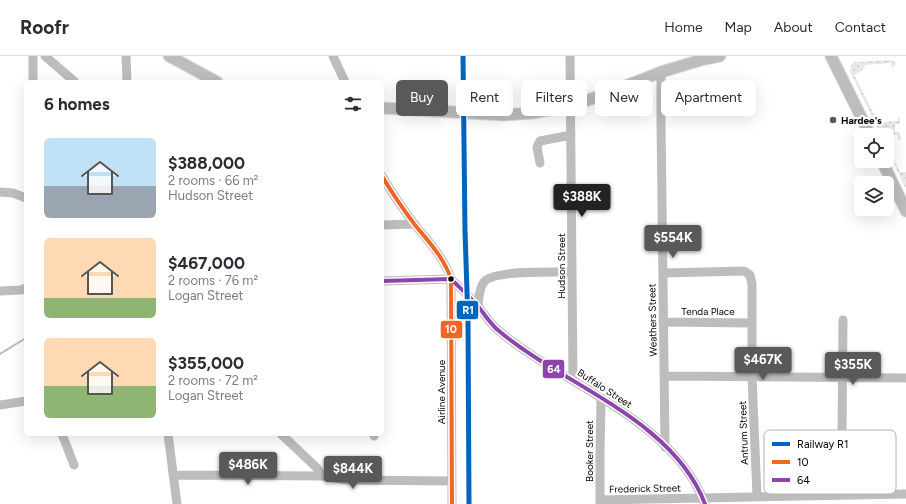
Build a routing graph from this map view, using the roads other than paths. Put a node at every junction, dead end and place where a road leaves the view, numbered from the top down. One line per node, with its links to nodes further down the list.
1 (33, 56): 10 (street)
2 (45, 56): 11 (street)
3 (126, 56): 12 (street)
4 (169, 56): 13 (main road)
5 (333, 56): 14 (street)
6 (570, 56): 15 (street, Hudson Street)
7 (720, 56): 9 (main road)
8 (831, 56): 20 (main road)
9 (661, 72): 16 (main road); 31 (street, Weathers Street)
10 (33, 80)
11 (73, 80)
12 (127, 80)
13 (213, 80)
14 (344, 80)
15 (570, 80)
16 (587, 100)
17 (384, 108): 18 (main road)
18 (521, 114)
19 (570, 116): 21 (street, Hudson Street)
20 (867, 128)
21 (570, 136): 22 (street); 30 (street, Hudson Street)
22 (540, 163)
23 (885, 168): 27 (main road)
24 (384, 180): 28 (street)
25 (0, 192): 26 (street)
26 (24, 197)
27 (906, 211)
28 (415, 224): 29 (street); 32 (street)
29 (384, 225)
30 (572, 272): 36 (street); 44 (street, Hudson Street)
31 (663, 273): 38 (street, Weathers Street); 39 (street, Antrum Street)
32 (451, 280): 33 (street); 36 (street, Buffalo Street); 56 (street, Airline Avenue)
33 (384, 281)
34 (24, 289): 35 (street)
35 (0, 291)
36 (478, 306): 44 (street, Buffalo Street)
37 (843, 320): 42 (street)
38 (664, 322): 39 (street, Tenda Place); 40 (street, Weathers Street)
39 (752, 323): 41 (street, Antrum Street)
40 (664, 376): 41 (street); 52 (street, Weathers Street)
41 (752, 377): 42 (street); 58 (street, Antrum Street)
42 (842, 378): 43 (street); 48 (street)
43 (906, 378)
44 (573, 380): 45 (street, Buffalo Street)
45 (601, 398): 52 (street, Buffalo Street); 60 (street, Booker Street)
46 (24, 401): 47 (street)
47 (0, 405)
48 (842, 430)
49 (63, 436): 53 (street)
50 (168, 436): 54 (street)
51 (283, 436): 55 (street)
52 (665, 446): 59 (street, Buffalo Street)
53 (74, 465)
54 (173, 475): 55 (street); 61 (street)
55 (322, 476): 56 (street)
56 (451, 481): 62 (street, Airline Avenue)
57 (906, 494): 58 (street, Frederick Street)
58 (757, 496): 59 (street, Frederick Street)
59 (704, 501): 60 (street, Frederick Street)
60 (600, 502)
61 (177, 504)
62 (452, 504)

